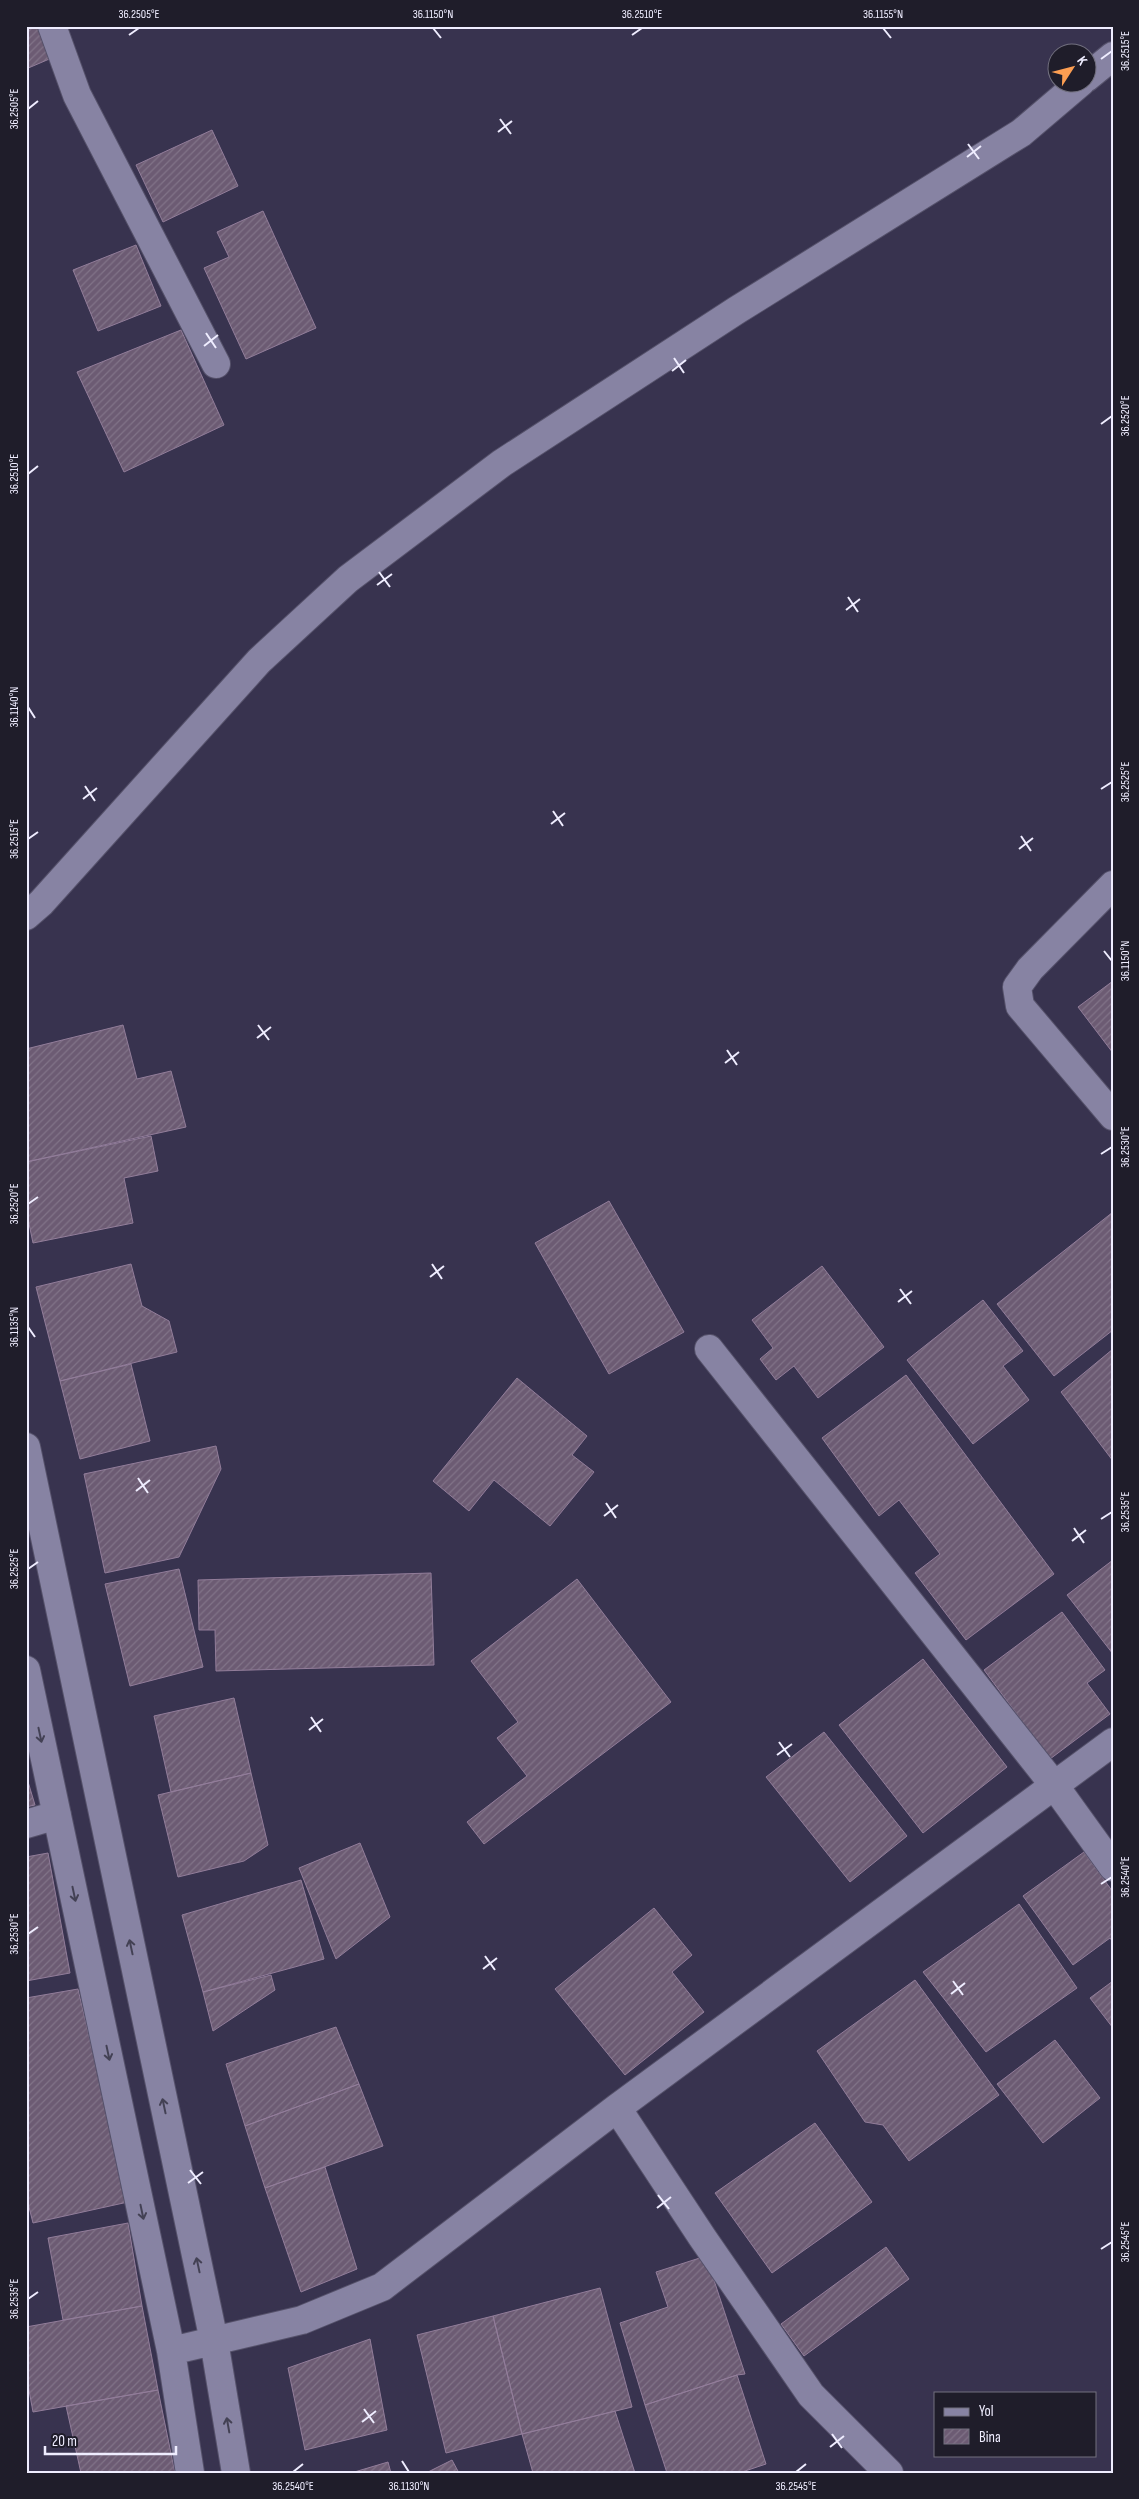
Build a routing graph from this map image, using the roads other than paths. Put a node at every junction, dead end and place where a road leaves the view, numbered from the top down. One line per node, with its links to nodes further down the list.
1 (52, 26): 5 (street)
2 (1113, 56): 3 (street)
3 (1096, 70)
4 (1069, 92): 7 (street)
5 (216, 364)
6 (1113, 885): 8 (street)
7 (26, 916)
8 (1113, 1116)
9 (709, 1349): 13 (street)
10 (26, 1447): 18 (street, one-way to 10)
11 (26, 1670): 14 (street, one-way to 14)
12 (1113, 1742): 13 (street)
13 (1054, 1785): 16 (street); 17 (street)
14 (57, 1815): 15 (street); 19 (street, one-way to 19)
15 (26, 1824)
16 (1113, 1867)
17 (617, 2108): 18 (street); 22 (street)
18 (214, 2341): 19 (street); 21 (street, one-way to 18)
19 (171, 2351): 20 (street)
20 (190, 2473)
21 (236, 2473)
22 (889, 2473)

